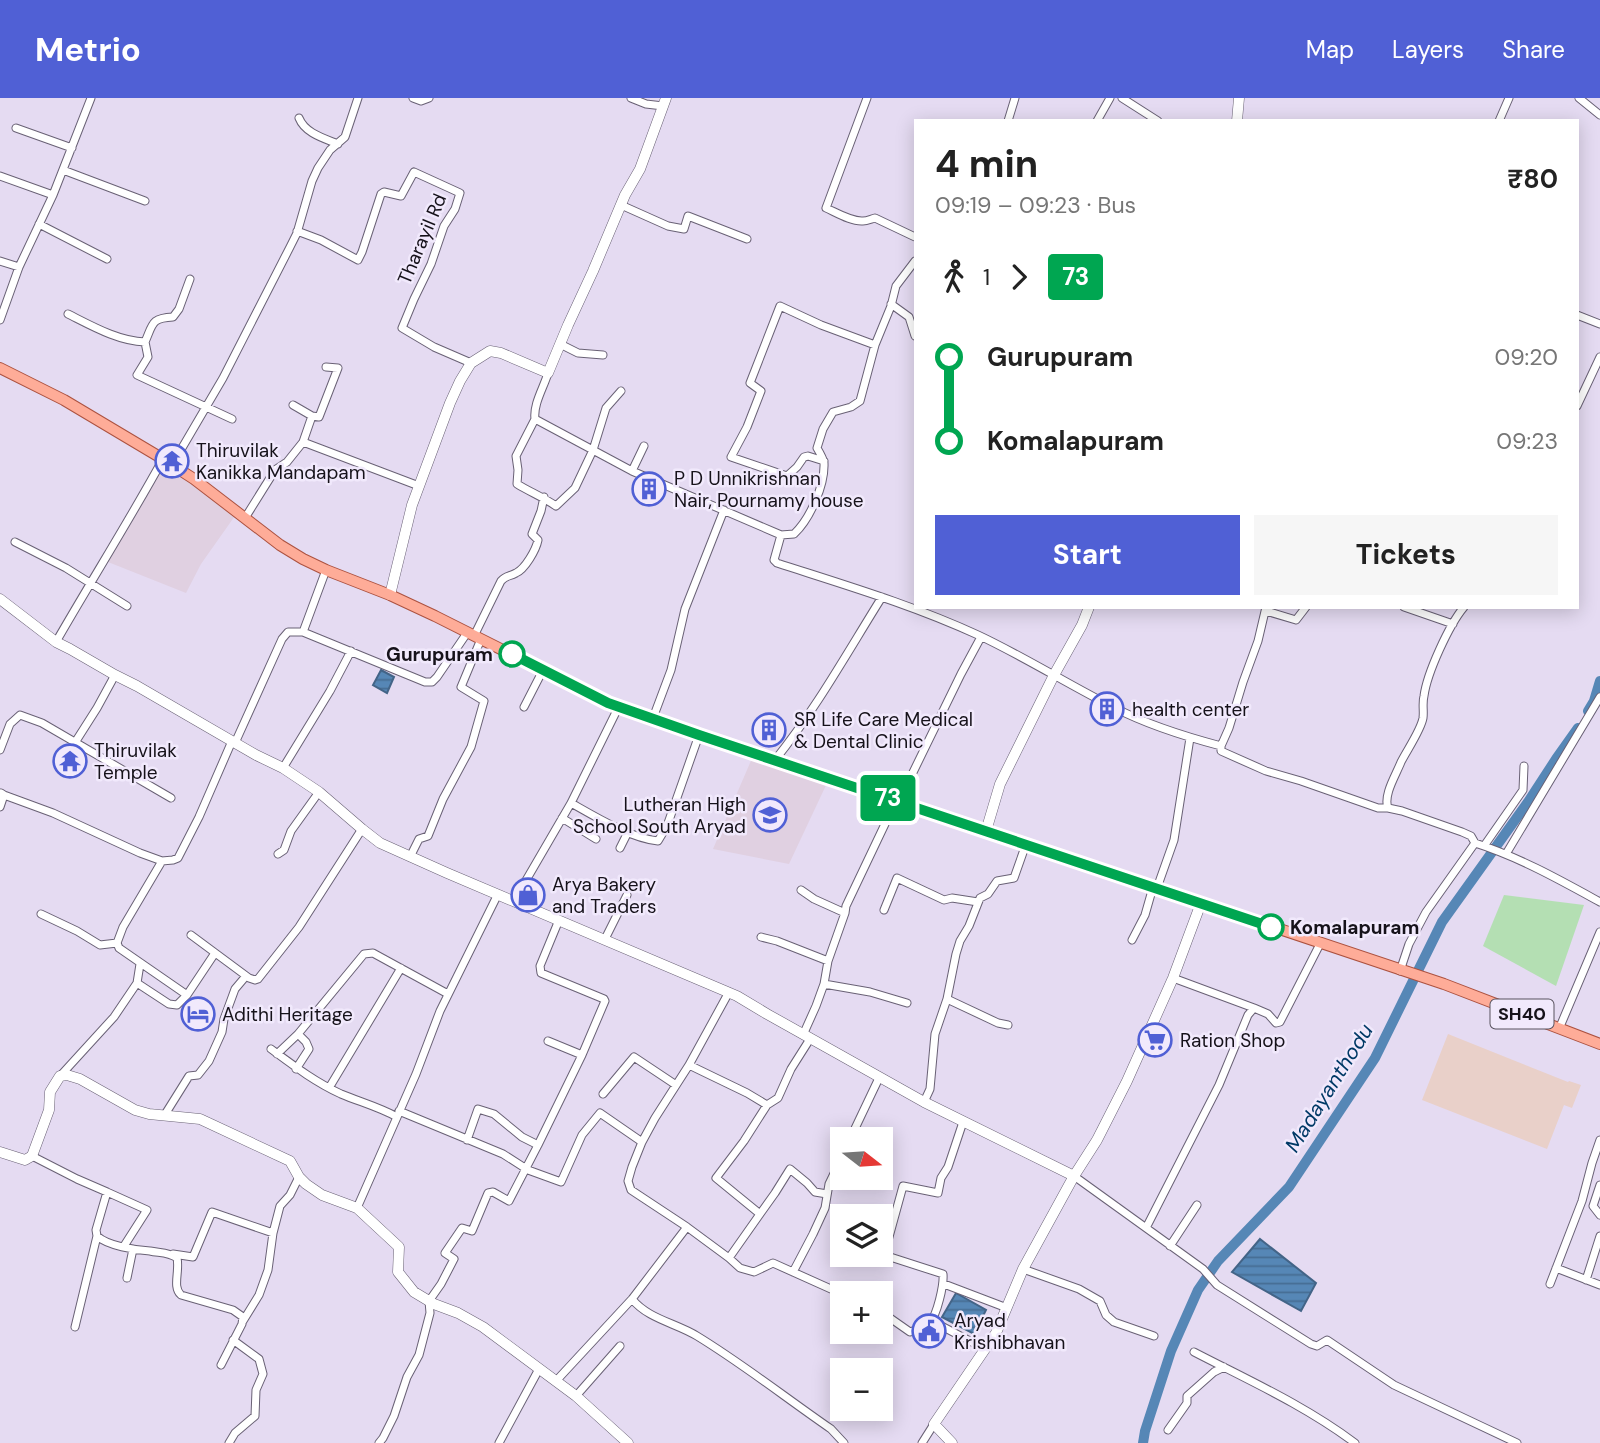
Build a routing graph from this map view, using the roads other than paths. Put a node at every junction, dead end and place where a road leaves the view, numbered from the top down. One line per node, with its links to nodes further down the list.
1 (90, 98): 23 (street)
2 (358, 98): 22 (street)
3 (413, 98): 4 (street)
4 (429, 98)
5 (631, 98): 13 (street)
6 (867, 98): 31 (street)
7 (1015, 98): 16 (street)
8 (1110, 98): 17 (street)
9 (1122, 98): 18 (street)
10 (1240, 98): 19 (main road)
11 (1509, 98): 20 (street)
12 (1579, 98): 14 (street)
13 (665, 102): 28 (main road)
14 (1600, 115)
15 (299, 118): 22 (street)
16 (1009, 119)
17 (1098, 119)
18 (1155, 119)
19 (1237, 119)
20 (1500, 119)
21 (16, 128): 23 (street)
22 (338, 144): 30 (street)
23 (72, 148): 24 (street)
24 (63, 170): 26 (street); 27 (street)
25 (0, 176): 26 (street)
26 (53, 195): 29 (street)
27 (145, 201)
28 (621, 205): 32 (street); 45 (main road)
29 (39, 224): 33 (street); 36 (street)
30 (298, 231): 49 (street, Tharayil Rd); 56 (street)
31 (914, 237)
32 (747, 239)
33 (107, 259)
34 (0, 261): 36 (street)
35 (914, 262): 38 (street)
36 (19, 267): 41 (street)
37 (190, 279): 44 (street)
38 (891, 304): 43 (street); 46 (street)
39 (68, 314): 44 (street)
40 (1579, 316): 42 (street)
41 (0, 320)
42 (1600, 324)
43 (914, 333)
44 (145, 342): 56 (street)
45 (560, 344): 47 (street); 52 (main road)
46 (875, 345): 63 (street); 63 (street)
47 (603, 355)
48 (1600, 357): 54 (street)
49 (471, 363): 52 (main road); 66 (main road)
50 (326, 366): 57 (street)
51 (0, 369): 64 (main road, SH40)
52 (548, 373): 59 (street)
53 (621, 391): 62 (street)
54 (1579, 399)
55 (293, 405): 57 (street)
56 (205, 408): 58 (street); 64 (street)
57 (312, 416): 60 (street)
58 (232, 419)
59 (535, 419): 62 (street); 67 (street)
60 (303, 443): 66 (street); 69 (street)
61 (644, 446): 65 (street)
62 (593, 450): 65 (street); 67 (street)
63 (824, 461): 70 (street)
64 (167, 462): 69 (main road, SH40); 73 (street)
65 (632, 471): 68 (street)
66 (419, 486): 74 (main road)
67 (544, 497): 85 (street)
68 (724, 510): 70 (street); 95 (street)
69 (245, 519): 72 (main road, SH40)
70 (781, 535): 75 (street)
71 (15, 542): 73 (street)
72 (326, 570): 74 (main road, SH40); 84 (street)
73 (89, 583): 77 (street); 87 (street)
74 (390, 595): 85 (main road, SH40)
75 (882, 597): 86 (street); 102 (street)
76 (0, 599): 87 (main road)
77 (127, 606)
78 (1088, 609): 91 (main road)
79 (1266, 609): 80 (street); 100 (street)
80 (1304, 609)
81 (1410, 609): 83 (street)
82 (1462, 609): 83 (street)
83 (1453, 624): 111 (street)
84 (303, 632): 88 (street); 99 (street)
85 (474, 636): 88 (street); 89 (main road, SH40); 123 (street)
86 (981, 637): 91 (street); 108 (street)
87 (55, 642): 90 (main road)
88 (351, 651): 104 (street)
89 (543, 670): 93 (main road, SH40); 94 (street)
90 (115, 675): 98 (street); 99 (main road)
91 (1054, 675): 97 (street); 114 (main road)
92 (1600, 697): 122 (street)
93 (619, 706): 95 (main road, SH40); 109 (street)
94 (524, 708)
95 (653, 718): 96 (main road, SH40)
96 (699, 735): 102 (main road, SH40); 115 (street)
97 (1190, 738): 100 (street); 125 (street)
98 (76, 741): 101 (street); 107 (street)
99 (233, 742): 104 (main road); 124 (street)
100 (1221, 746): 111 (street)
101 (0, 750)
102 (775, 760): 108 (main road, SH40)
103 (1524, 766): 119 (street)
104 (283, 768): 105 (main road)
105 (319, 792): 113 (main road); 121 (street)
106 (2, 794): 110 (street); 124 (street)
107 (171, 798)
108 (897, 801): 114 (main road, SH40); 135 (street)
109 (571, 803): 112 (street); 115 (street)
110 (0, 807)
111 (1388, 808): 117 (street)
112 (562, 818): 116 (street); 129 (street)
113 (362, 829): 123 (main road); 149 (street)
114 (986, 831): 118 (main road, SH40)
115 (628, 832): 120 (street)
116 (596, 839)
117 (1475, 843): 119 (street); 148 (street)
118 (1026, 844): 125 (main road, SH40); 130 (street)
119 (1487, 847): 122 (street)
120 (620, 848)
121 (278, 854)
122 (1506, 854): 131 (street)
123 (410, 857): 127 (main road)
124 (162, 861): 142 (street)
125 (1155, 888): 132 (main road, SH40); 141 (street)
126 (801, 890): 135 (street)
127 (498, 894): 129 (main road); 154 (street)
128 (627, 895): 140 (street)
129 (514, 901): 136 (main road)
130 (978, 902): 133 (street); 156 (street)
131 (1600, 902)
132 (1201, 903): 143 (main road, SH40); 150 (main road)
133 (884, 910)
134 (41, 914): 142 (street)
135 (845, 914): 145 (street)
136 (559, 920): 140 (main road); 165 (street)
137 (1600, 932): 160 (street)
138 (191, 935): 144 (street)
139 (761, 937): 145 (street)
140 (605, 939): 153 (main road)
141 (1132, 940)
142 (117, 943): 146 (street)
143 (1320, 944): 148 (main road, SH40); 158 (street)
144 (215, 953): 149 (street); 155 (street)
145 (828, 961): 152 (street)
146 (140, 964): 151 (street); 155 (street)
147 (401, 968): 154 (street); 161 (street); 171 (street)
148 (1402, 971): 160 (main road, SH40)
149 (246, 976): 176 (street)
150 (1173, 978): 158 (street); 186 (main road)
151 (137, 983): 155 (street); 168 (street)
152 (824, 984): 157 (street); 162 (street)
153 (729, 992): 162 (main road); 166 (street)
154 (449, 994): 175 (street)
155 (187, 995)
156 (947, 999): 159 (street); 173 (street)
157 (907, 1003)
158 (1254, 1008): 197 (street)
159 (1008, 1025)
160 (1559, 1029): 164 (main road, SH40)
161 (298, 1034): 167 (street); 167 (street)
162 (807, 1037): 169 (main road); 174 (street)
163 (548, 1041): 165 (street)
164 (1600, 1044)
165 (582, 1055): 182 (street)
166 (689, 1065): 170 (street); 174 (street)
167 (296, 1069): 171 (street)
168 (60, 1076): 176 (main road); 184 (main road)
169 (879, 1078): 173 (main road); 178 (street)
170 (676, 1086): 172 (street); 181 (street)
171 (329, 1088): 175 (street)
172 (603, 1094)
173 (924, 1102): 177 (main road)
174 (767, 1105): 194 (street)
175 (398, 1114): 179 (street); 193 (street)
176 (164, 1116): 187 (main road)
177 (964, 1122): 186 (main road); 211 (street)
178 (856, 1127)
179 (467, 1140): 182 (street); 185 (street)
180 (1600, 1140): 206 (street)
181 (642, 1142): 185 (street); 196 (street)
182 (538, 1145): 185 (street)
183 (0, 1153): 184 (main road)
184 (32, 1156): 190 (street)
185 (525, 1168): 216 (street)
186 (1074, 1176): 197 (street); 207 (main road)
187 (299, 1177): 193 (main road); 198 (street)
188 (830, 1182): 191 (street)
189 (1600, 1185): 195 (street)
190 (107, 1192): 199 (street); 201 (street)
191 (827, 1194): 194 (street); 208 (street)
192 (1197, 1205): 202 (street)
193 (357, 1208): 216 (main road)
194 (760, 1214): 205 (street)
195 (1600, 1215)
196 (687, 1227): 205 (street); 215 (street)
197 (1146, 1228): 202 (street)
198 (273, 1233): 204 (street); 220 (street)
199 (97, 1236): 201 (street); 221 (street)
200 (1600, 1236): 210 (street)
201 (124, 1245): 203 (street)
202 (1170, 1246): 242 (street)
203 (133, 1249): 204 (street); 209 (street)
204 (172, 1254): 220 (street)
205 (729, 1258): 208 (street)
206 (1556, 1268): 210 (street); 212 (street)
207 (1023, 1269): 217 (main road); 222 (street)
208 (793, 1272): 214 (street)
209 (127, 1278)
210 (1586, 1280): 213 (street)
211 (943, 1284): 217 (street); 219 (street)
212 (1550, 1284)
213 (1600, 1285)
214 (830, 1289)
215 (632, 1299): 230 (street); 238 (street)
216 (429, 1301): 229 (main road); 235 (street)
217 (1007, 1308): 225 (main road)
218 (893, 1320): 219 (street)
219 (932, 1321): 225 (street)
220 (242, 1324): 223 (street)
221 (75, 1327)
222 (1154, 1336)
223 (233, 1340): 227 (street); 234 (street)
224 (620, 1346): 231 (street)
225 (985, 1349): 232 (main road)
226 (1194, 1352): 228 (street)
227 (221, 1364)
228 (1224, 1367): 233 (street); 241 (street)
229 (539, 1368): 230 (main road); 236 (street)
230 (556, 1381): 231 (main road)
231 (576, 1396): 237 (main road)
232 (934, 1423): 239 (street); 240 (main road)
233 (1168, 1430)
234 (229, 1443)
235 (379, 1443)
236 (499, 1443)
237 (628, 1443)
238 (844, 1443)
239 (922, 1443)
240 (952, 1443)
241 (1355, 1443)
242 (1517, 1443)

